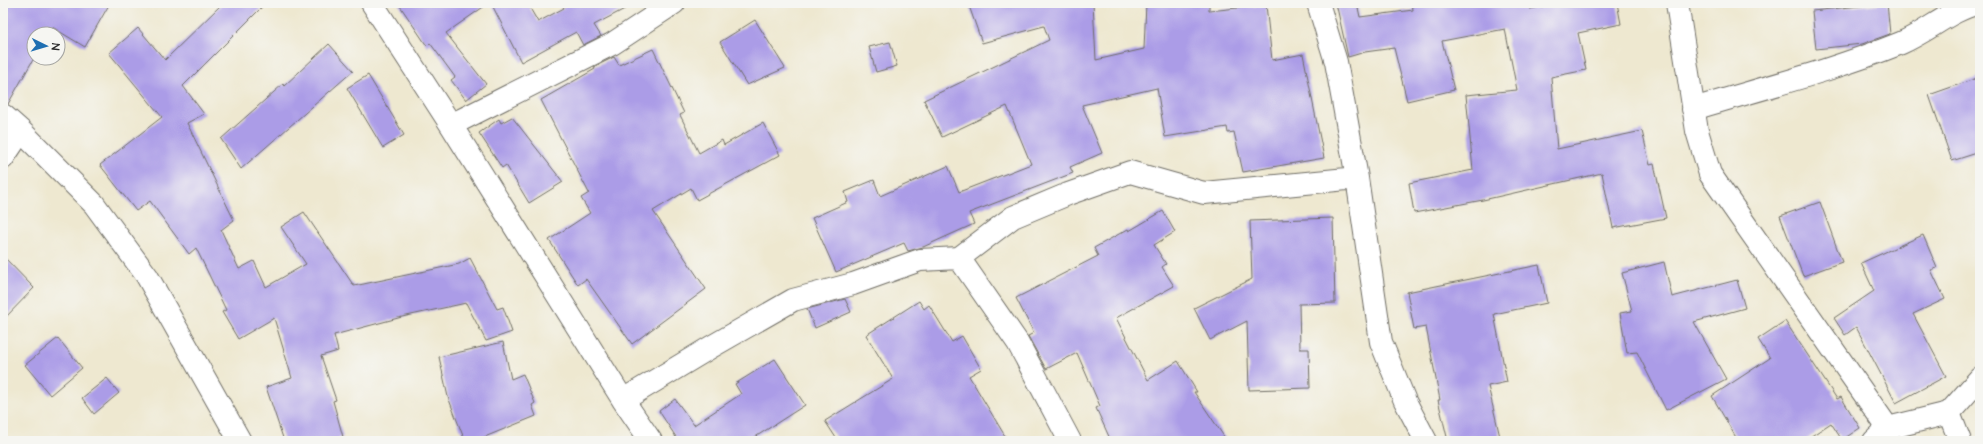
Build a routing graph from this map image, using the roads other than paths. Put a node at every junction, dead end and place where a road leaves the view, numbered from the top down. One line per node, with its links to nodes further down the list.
1 (372, 3): 8 (street)
2 (674, 3): 8 (street)
3 (1318, 3): 11 (street)
4 (1677, 3): 6 (street)
5 (1979, 3): 6 (street)
6 (1693, 109): 16 (street)
7 (3, 115): 9 (street)
8 (452, 125): 14 (street)
9 (21, 131): 10 (street); 17 (street)
10 (3, 158)
11 (1357, 178): 12 (street); 20 (street)
12 (959, 258): 14 (street); 19 (street)
13 (1980, 378): 15 (street)
14 (623, 400): 18 (street)
15 (1949, 413): 16 (street); 21 (street)
16 (1881, 435)
17 (240, 441)
18 (651, 441)
19 (1070, 441)
20 (1426, 441)
21 (1960, 441)

